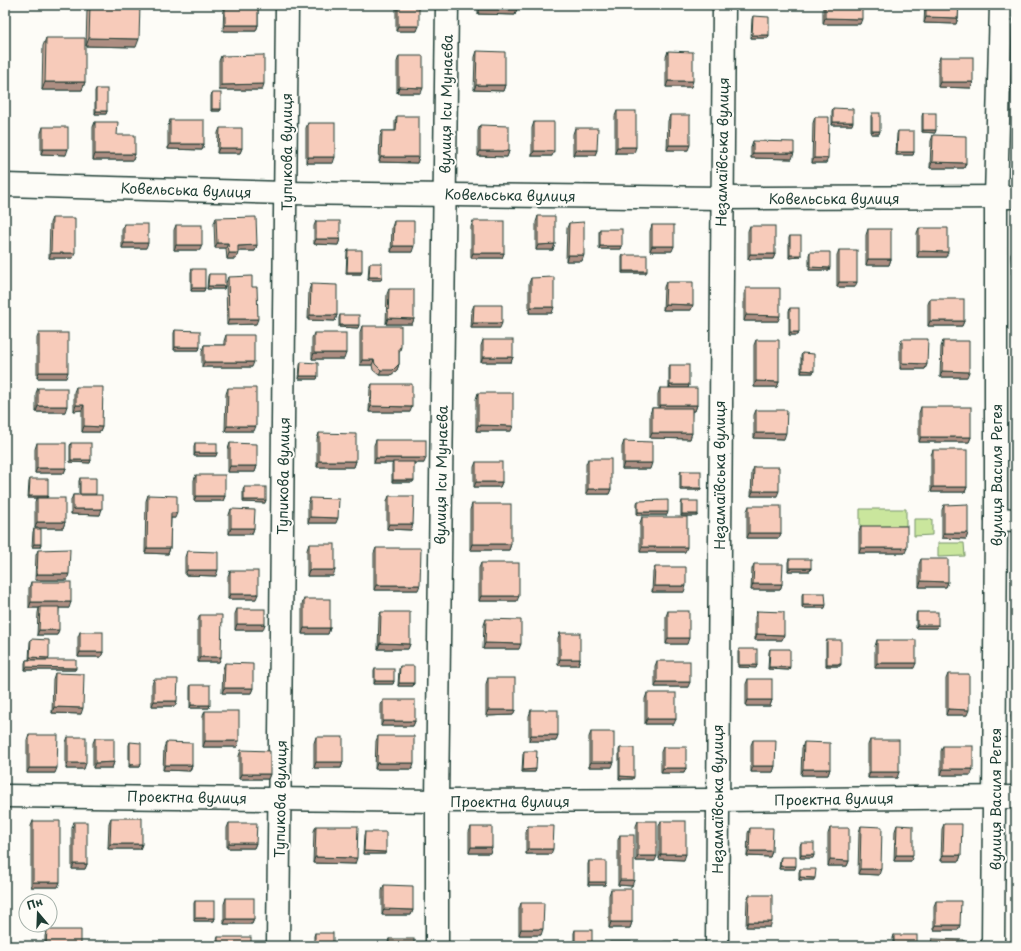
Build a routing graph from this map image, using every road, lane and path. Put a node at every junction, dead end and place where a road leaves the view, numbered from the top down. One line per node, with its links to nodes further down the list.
1 (287, 5): 6 (street, Тупикова вулиця)
2 (447, 5): 7 (street, вулиця Іси Мунаєва)
3 (724, 5): 9 (street, Незамаївська вулиця)
4 (1002, 5): 8 (street, вулиця Василя Регея)
5 (5, 185): 6 (street, Ковельська вулиця)
6 (285, 194): 7 (street, Ковельська вулиця); 12 (street, Тупикова вулиця)
7 (445, 194): 9 (street, Ковельська вулиця); 15 (street, вулиця Іси Мунаєва)
8 (1006, 197): 9 (street, Ковельська вулиця); 10 (street, вулиця Василя Регея)
9 (722, 198): 14 (street, Незамаївська вулиця)
10 (1006, 520): 13 (street, вулиця Василя Регея)
11 (5, 796): 12 (street, Проектна вулиця)
12 (280, 798): 15 (street, Проектна вулиця); 16 (street, Тупикова вулиця)
13 (1005, 798): 14 (street, Проектна вулиця); 19 (street, вулиця Василя Регея)
14 (717, 800): 15 (street, Проектна вулиця); 18 (street, Незамаївська вулиця)
15 (437, 801): 17 (street, вулиця Іси Мунаєва)
16 (278, 946)
17 (437, 946)
18 (717, 946)
19 (993, 946)

